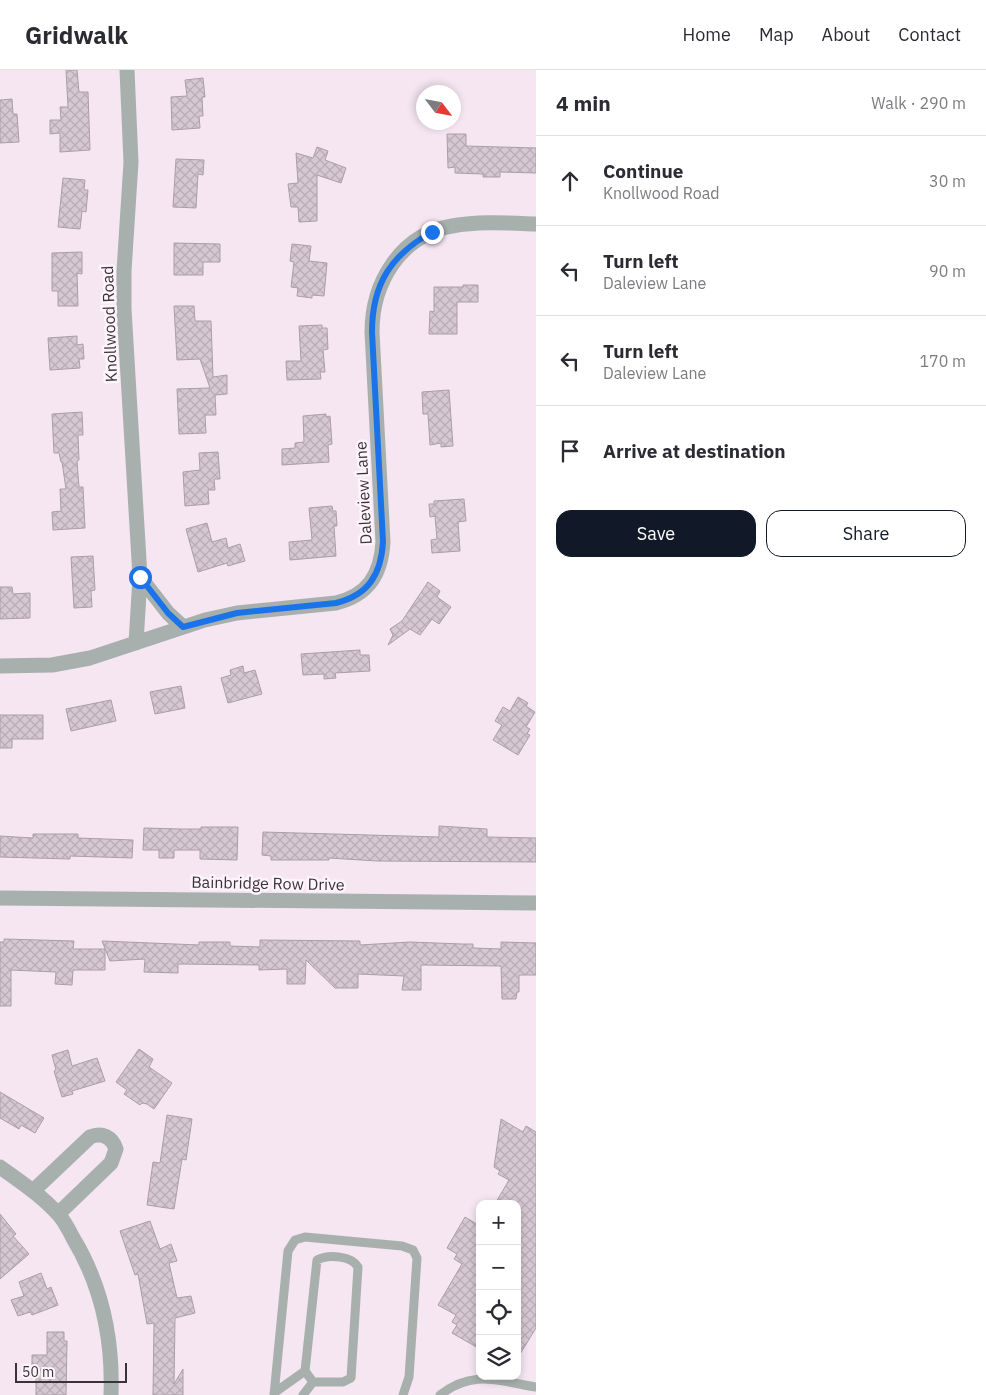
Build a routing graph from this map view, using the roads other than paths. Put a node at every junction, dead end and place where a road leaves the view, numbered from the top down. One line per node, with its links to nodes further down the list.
1 (127, 70): 3 (street, Knollwood Road)
2 (536, 224): 4 (street, Daleview Lane)
3 (140, 577): 4 (street); 5 (street, Knollwood Road)
4 (183, 627): 5 (street, Daleview Lane)
5 (136, 643): 6 (street, Daleview Lane)
6 (0, 666)
7 (0, 898): 8 (street, Bainbridge Row Drive)
8 (536, 903)
9 (0, 1167): 10 (street)
10 (33, 1191): 11 (street); 11 (street)
11 (58, 1214): 16 (street)
12 (306, 1370): 13 (lane); 13 (lane); 15 (lane)
13 (313, 1382): 17 (lane)
14 (536, 1387): 19 (lane)
15 (274, 1394): 18 (lane)
16 (111, 1395)
17 (303, 1395)
18 (403, 1395)
19 (440, 1395)

